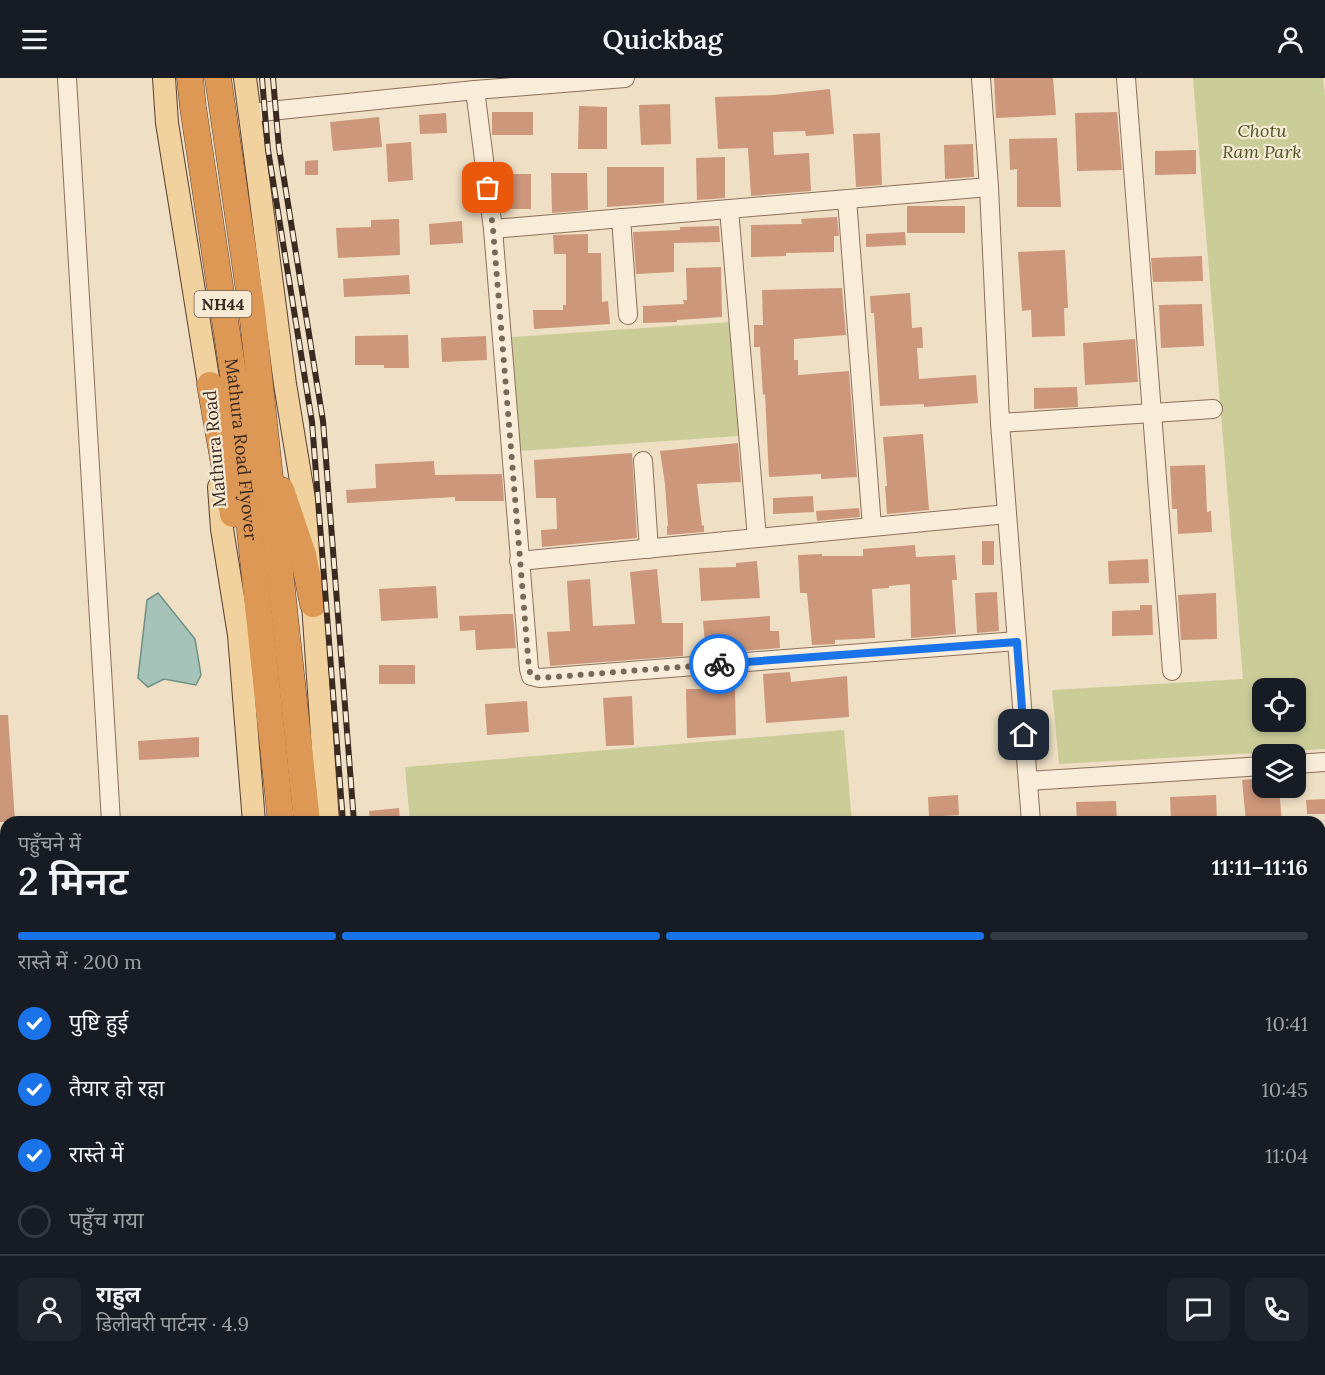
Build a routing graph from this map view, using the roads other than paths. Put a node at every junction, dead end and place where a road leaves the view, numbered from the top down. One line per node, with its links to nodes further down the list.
1 (67, 78): 37 (street)
2 (164, 78): 18 (main road, Mathura Road)
3 (190, 78): 30 (highway, Mathura Road Flyover / NH44)
4 (218, 78): 22 (highway, Mathura Road Flyover / NH44)
5 (245, 78): 11 (main road)
6 (625, 78): 9 (street)
7 (981, 78): 12 (street)
8 (1126, 78): 20 (street)
9 (580, 80): 10 (street)
10 (475, 90): 11 (street); 16 (street)
11 (250, 113): 29 (main road)
12 (989, 187): 13 (street); 21 (street)
13 (847, 199): 14 (street); 25 (street)
14 (729, 209): 15 (street); 26 (street)
15 (621, 218): 16 (street); 17 (street)
16 (493, 229): 28 (street)
17 (628, 315)
18 (210, 385): 30 (highway); 38 (main road, Mathura Road)
19 (1213, 409): 20 (street)
20 (1152, 413): 21 (street); 32 (street)
21 (1000, 423): 24 (street)
22 (267, 447): 29 (highway); 40 (highway, NH44)
23 (643, 462): 27 (street)
24 (1007, 514): 25 (street); 31 (street)
25 (872, 527): 26 (street)
26 (757, 538): 27 (street)
27 (649, 549): 28 (street)
28 (519, 561): 31 (street)
29 (313, 604): 41 (main road)
30 (260, 615): 39 (highway, Mathura Road Flyover / NH44)
31 (1017, 642): 36 (street)
32 (1172, 671)
33 (1325, 762): 34 (street)
34 (1306, 763)
35 (1252, 767): 36 (street)
36 (1028, 781): 42 (street)
37 (111, 816)
38 (254, 816)
39 (280, 816)
40 (306, 816)
41 (328, 816)
42 (1031, 816)

